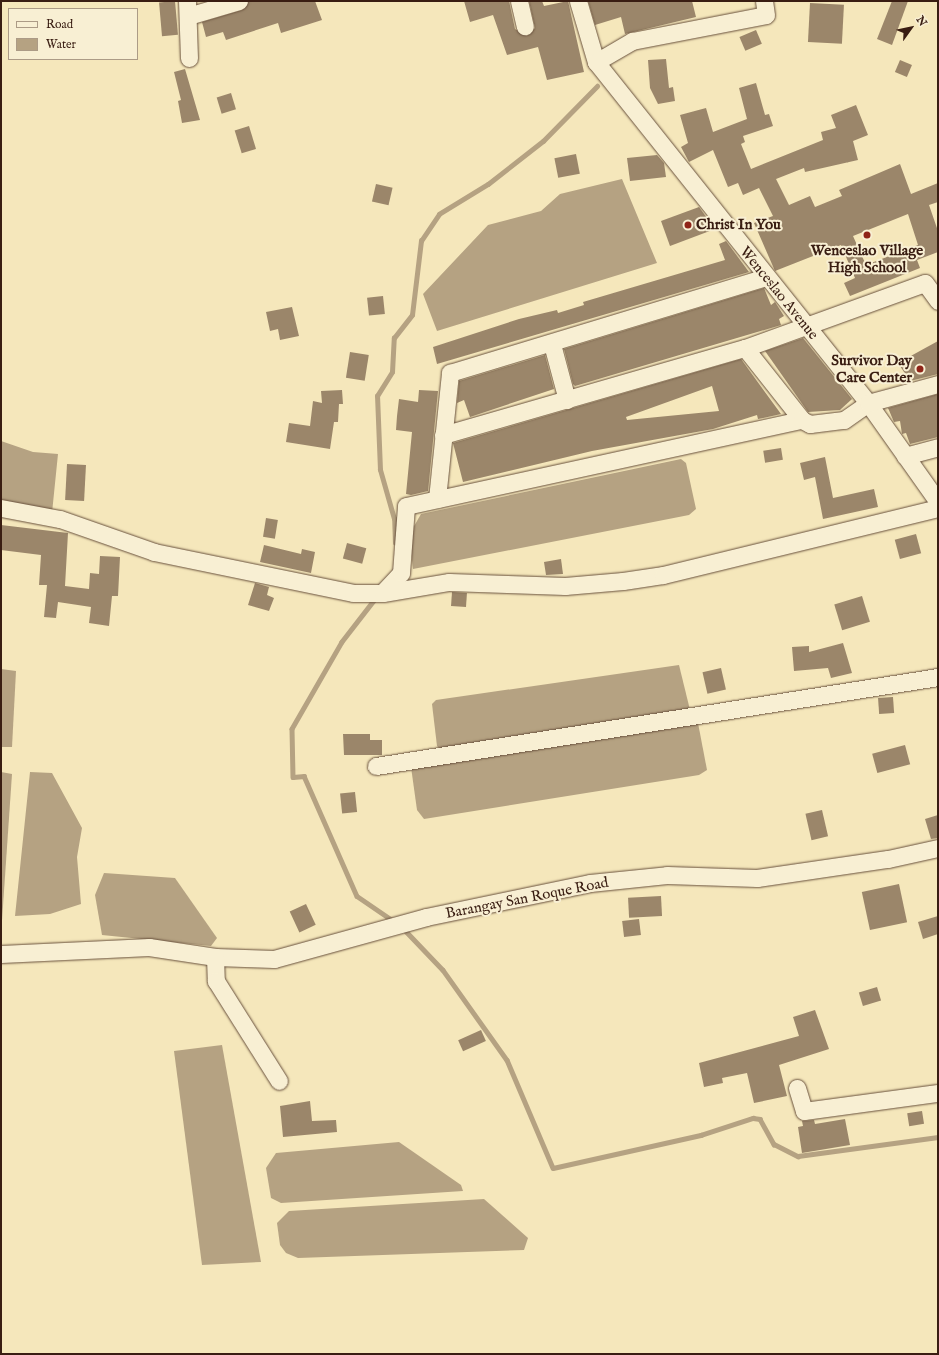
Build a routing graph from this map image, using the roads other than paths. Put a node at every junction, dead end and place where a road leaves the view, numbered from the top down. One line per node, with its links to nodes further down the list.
1 (239, 1): 5 (street)
2 (519, 1): 6 (street)
3 (578, 1): 8 (street, Wenceslao Avenue)
4 (764, 1): 8 (street)
5 (188, 8): 7 (street)
6 (525, 26)
7 (190, 58)
8 (596, 62): 9 (street, Wenceslao Avenue)
9 (766, 277): 11 (street, Wenceslao Avenue); 12 (street)
10 (938, 301): 11 (street)
11 (806, 326): 13 (street); 16 (street, Wenceslao Avenue)
12 (552, 344): 15 (street); 18 (street)
13 (745, 348): 15 (street); 17 (street)
14 (938, 384): 16 (street)
15 (567, 400): 18 (street)
16 (868, 403): 17 (street); 20 (street, Wenceslao Avenue)
17 (802, 420): 21 (street)
18 (443, 435): 21 (street)
19 (938, 447): 20 (street)
20 (905, 456): 22 (street, Wenceslao Avenue)
21 (437, 499): 25 (street)
22 (938, 502)
23 (1, 508): 25 (street)
24 (938, 508): 25 (street)
25 (384, 591)
26 (938, 677): 27 (street)
27 (376, 766)
28 (938, 848): 30 (street, Barangay San Roque Road)
29 (1, 954): 30 (street, Barangay San Roque Road)
30 (215, 957): 31 (street)
31 (279, 1081)
32 (797, 1088): 33 (street)
33 (938, 1093)

